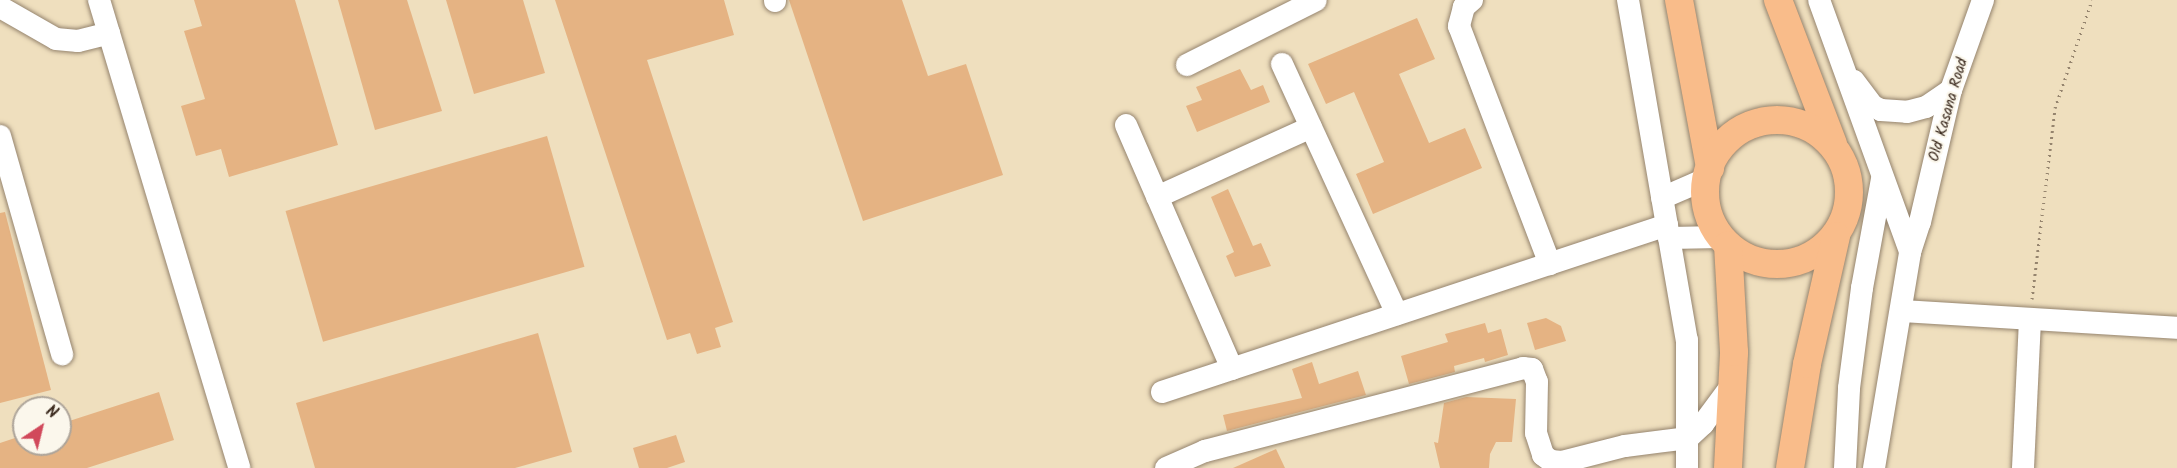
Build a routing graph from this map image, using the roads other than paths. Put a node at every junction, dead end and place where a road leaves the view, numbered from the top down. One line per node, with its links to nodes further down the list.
1 (99, 0): 10 (street)
2 (1316, 0): 13 (street)
3 (1472, 0): 27 (street)
4 (1628, 0): 22 (street)
5 (1679, 0): 19 (main road)
6 (1778, 0): 18 (main road)
7 (1819, 0): 11 (street)
8 (1983, 0): 14 (street, Old Kasana Road)
9 (0, 7): 10 (street)
10 (109, 33): 38 (street)
11 (1842, 62): 14 (street); 20 (street)
12 (1282, 64): 16 (street)
13 (1187, 65)
14 (1951, 90): 26 (street, Old Kasana Road)
15 (1126, 125): 21 (street)
16 (1311, 127): 21 (street); 29 (street)
17 (0, 136): 32 (street)
18 (1833, 144): 19 (main road); 24 (main road)
19 (1708, 174): 22 (street); 25 (main road)
20 (1882, 179): 26 (street); 42 (street)
21 (1157, 197): 33 (street)
22 (1662, 198): 23 (street)
23 (1668, 231): 25 (street); 27 (street); 36 (street)
24 (1836, 236): 25 (main road); 41 (main road)
25 (1725, 241): 34 (main road)
26 (1910, 252): 28 (street, Old Kasana Road)
27 (1550, 264): 29 (street)
28 (1901, 311): 30 (street); 43 (street, Old Kasana Road)
29 (1396, 315): 33 (street)
30 (2030, 319): 31 (street); 44 (street)
31 (2177, 328)
32 (62, 354)
33 (1232, 369): 35 (street)
34 (1732, 385): 36 (street); 40 (main road)
35 (1162, 392)
36 (1688, 438): 37 (street); 39 (street)
37 (1682, 467)
38 (239, 468)
39 (1166, 468)
40 (1728, 468)
41 (1790, 468)
42 (1845, 468)
43 (1874, 468)
44 (2023, 468)

